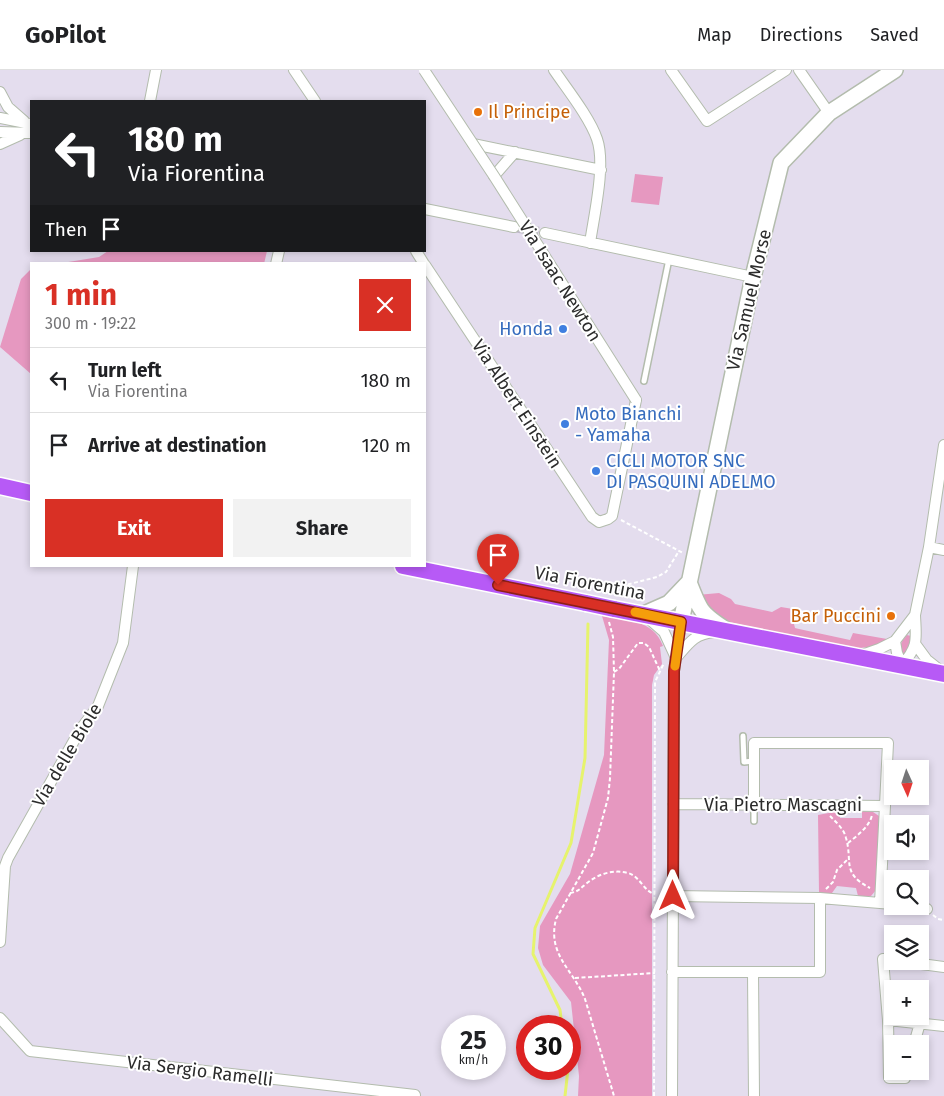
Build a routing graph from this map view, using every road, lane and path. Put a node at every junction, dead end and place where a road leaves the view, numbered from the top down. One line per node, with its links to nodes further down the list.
1 (156, 70): 10 (street)
2 (294, 70): 11 (street)
3 (424, 70): 18 (street, Via Isaac Newton, bridge)
4 (554, 70): 20 (street)
5 (671, 70): 6 (street)
6 (786, 70)
7 (799, 70): 12 (street)
8 (895, 70): 12 (street, Via Samuel Morse)
9 (0, 92): 14 (street)
10 (150, 100)
11 (313, 100)
12 (829, 113): 28 (street, Via Samuel Morse)
13 (0, 118): 14 (street)
14 (28, 122)
15 (0, 132): 16 (street)
16 (28, 133): 17 (street)
17 (0, 144)
18 (473, 144): 19 (street); 21 (street, Via Isaac Newton, bridge)
19 (516, 152): 20 (street); 21 (street)
20 (601, 170): 25 (street)
21 (494, 176): 33 (street, Via Isaac Newton, bridge)
22 (426, 209): 23 (street)
23 (514, 227)
24 (545, 233): 25 (street)
25 (590, 243): 26 (street)
26 (669, 259): 28 (street); 29 (lane)
27 (426, 266): 33 (street, Via Albert Einstein)
28 (753, 277): 37 (street, Via Samuel Morse)
29 (644, 381)
30 (944, 445): 34 (street)
31 (0, 486): 32 (main road)
32 (30, 492)
33 (613, 512): 36 (path)
34 (929, 547): 35 (street); 44 (street)
35 (944, 550)
36 (679, 551): 37 (path); 41 (path)
37 (694, 558): 40 (street, Via Samuel Morse)
38 (133, 567): 73 (street, Via delle Biole)
39 (408, 567): 42 (main road, Via Fiorentina, bridge)
40 (689, 582): 43 (street); 45 (street, Via Samuel Morse); 46 (street)
41 (602, 596)
42 (611, 613): 43 (main road, Via Fiorentina); 54 (path)
43 (644, 614): 45 (main road, Via Fiorentina); 51 (street)
44 (915, 616): 47 (street); 48 (street)
45 (681, 622): 46 (main road, Via Fiorentina); 51 (street)
46 (728, 631): 50 (main road, Via Fiorentina); 51 (street)
47 (895, 641): 50 (street); 52 (street)
48 (916, 645): 52 (street); 55 (street)
49 (664, 656): 53 (path)
50 (856, 657): 52 (main road, Via Fiorentina)
51 (676, 658): 58 (street)
52 (902, 665): 55 (main road, Via Fiorentina)
53 (660, 671): 54 (path); 68 (path)
54 (614, 672): 67 (path)
55 (944, 673)
56 (743, 736): 57 (lane)
57 (754, 761): 59 (street); 62 (street)
58 (674, 804): 59 (street, Via Pietro Mascagni); 69 (street)
59 (754, 804): 60 (street, Via Pietro Mascagni); 63 (lane)
60 (820, 804): 61 (street, Via Pietro Mascagni); 64 (path)
61 (873, 805): 62 (street, Via Pietro Mascagni); 64 (path)
62 (885, 806): 66 (street, Via Pietro Mascagni)
63 (754, 821)
64 (847, 844): 65 (path)
65 (848, 859): 66 (path); 70 (path)
66 (880, 891): 71 (street, Via Pietro Mascagni)
67 (570, 893): 68 (path); 80 (path)
68 (655, 894): 79 (path)
69 (673, 896): 70 (street); 77 (street)
70 (820, 898): 71 (street); 78 (street)
71 (880, 903): 72 (street)
72 (884, 903)
73 (0, 940)
74 (884, 959): 81 (street)
75 (929, 965): 76 (street)
76 (944, 967)
77 (672, 972): 78 (street); 88 (street)
78 (754, 972): 89 (street)
79 (655, 973): 80 (path); 87 (path)
80 (575, 978): 86 (path)
81 (885, 980)
82 (0, 1018): 85 (street, Via Sergio Ramelli)
83 (929, 1024): 84 (street)
84 (944, 1026)
85 (414, 1096)
86 (614, 1096)
87 (654, 1096)
88 (672, 1096)
89 (754, 1096)

